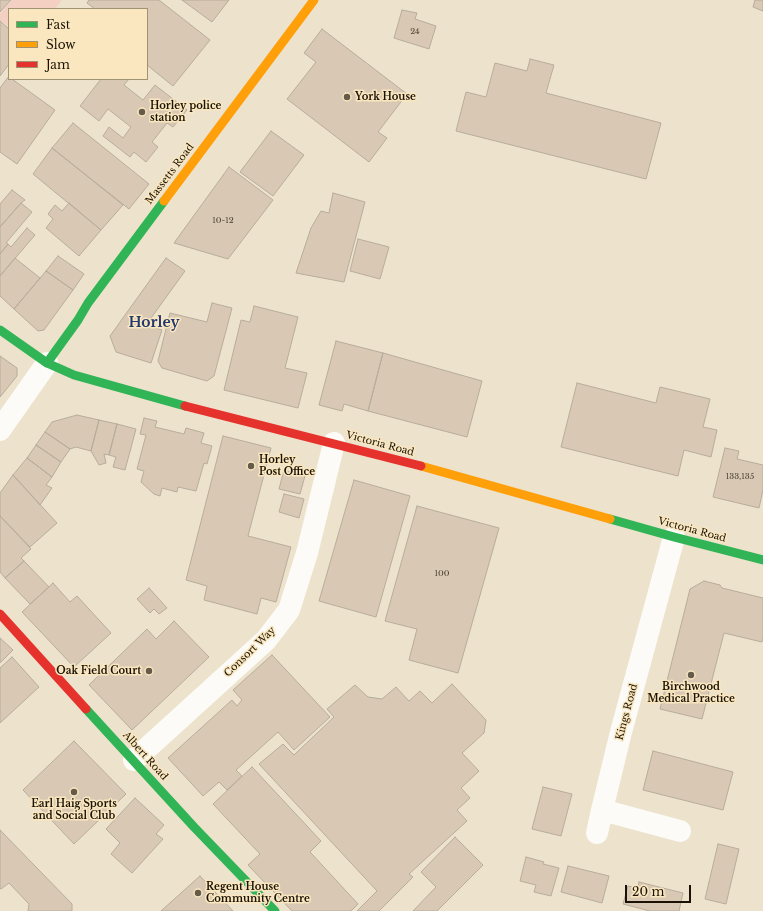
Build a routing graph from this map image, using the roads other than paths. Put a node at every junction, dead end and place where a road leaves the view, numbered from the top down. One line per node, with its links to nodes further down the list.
1 (314, 0): 3 (street, Massetts Road)
2 (0, 330): 3 (street, Victoria Road)
3 (47, 363): 4 (street); 5 (street, Victoria Road)
4 (0, 430)
5 (334, 443): 6 (street, Victoria Road); 9 (street, Consort Way)
6 (674, 537): 7 (street, Victoria Road); 10 (street, Kings Road)
7 (763, 560)
8 (0, 614): 9 (street, Albert Road)
9 (134, 760): 13 (street, Albert Road)
10 (602, 810): 11 (street); 12 (street, Kings Road)
11 (680, 831)
12 (597, 833)
13 (275, 911)

